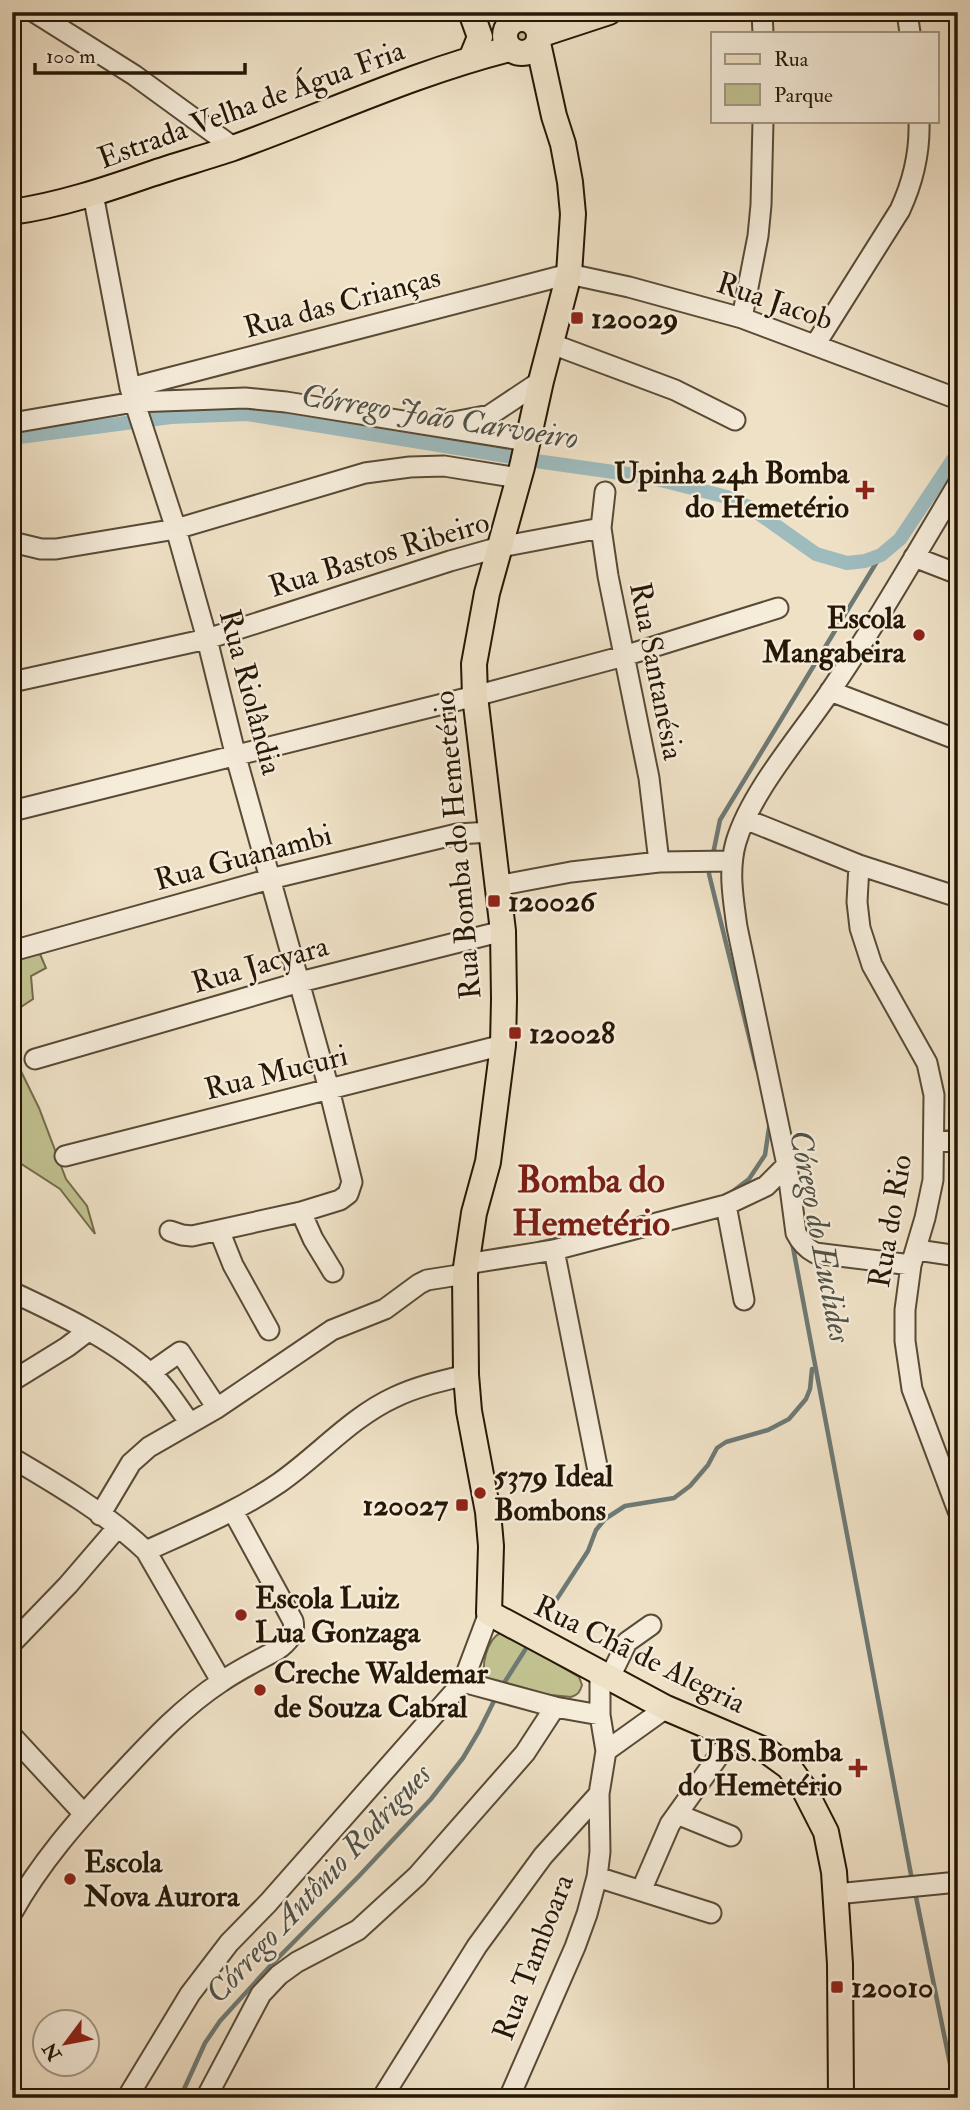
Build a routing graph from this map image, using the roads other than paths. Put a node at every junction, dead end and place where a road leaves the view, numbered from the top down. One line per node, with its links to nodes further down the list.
1 (34, 12): 6 (street)
2 (471, 12): 10 (main road)
3 (609, 12): 7 (main road, Estrada Velha de Água Fria)
4 (762, 12): 8 (street)
5 (907, 12): 9 (street)
6 (60, 19): 13 (street)
7 (522, 31): 10 (main road, Estrada Velha de Água Fria); 16 (main road, Rua Bomba do Hemetério)
8 (763, 32)
9 (910, 32)
10 (471, 59): 13 (main road, Estrada Velha de Água Fria)
11 (763, 122): 17 (street)
12 (919, 122): 19 (street)
13 (233, 147): 14 (main road, Estrada Velha de Água Fria)
14 (93, 194): 15 (main road, Estrada Velha de Água Fria); 22 (street, Rua Riolândia)
15 (12, 212)
16 (569, 274): 17 (street, Rua Jacob); 18 (main road, Rua Bomba do Hemetério); 22 (street, Rua das Crianças)
17 (742, 318): 19 (street, Rua Jacob)
18 (552, 344): 20 (main road, Rua Bomba do Hemetério); 23 (street)
19 (815, 345): 21 (street, Rua Jacob)
20 (541, 381): 25 (street); 26 (main road, Rua Bomba do Hemetério)
21 (958, 399)
22 (135, 403): 24 (street); 25 (street); 30 (street, Rua Riolândia)
23 (735, 420)
24 (12, 423)
25 (430, 426): 26 (street)
26 (523, 460): 30 (street); 32 (main road, Rua Bomba do Hemetério)
27 (958, 484): 33 (street)
28 (605, 492): 29 (street, Rua Santanésia)
29 (601, 528): 32 (street, Rua Bastos Ribeiro); 37 (street, Rua Santanésia)
30 (176, 529): 31 (street); 36 (street, Rua Riolândia)
31 (12, 542)
32 (500, 547): 36 (street, Rua Bastos Ribeiro); 40 (main road, Rua Bomba do Hemetério)
33 (914, 557): 34 (street); 39 (street)
34 (958, 573)
35 (778, 608): 37 (street)
36 (207, 639): 38 (street, Rua Bastos Ribeiro); 42 (street, Rua Riolândia)
37 (624, 656): 40 (street); 47 (street, Rua Santanésia)
38 (12, 682)
39 (830, 691): 41 (street); 44 (street)
40 (474, 696): 42 (street); 45 (main road, Rua Bomba do Hemetério)
41 (958, 740)
42 (236, 757): 43 (street); 49 (street, Rua Riolândia)
43 (12, 811)
44 (745, 819): 46 (street); 48 (street)
45 (491, 832): 49 (street, Rua Guanambi); 50 (main road, Rua Bomba do Hemetério)
46 (718, 861): 47 (street); 61 (street)
47 (659, 862): 50 (street)
48 (859, 865): 51 (street); 58 (street, Rua do Rio)
49 (270, 879): 53 (street, Rua Guanambi); 54 (street, Rua Riolândia)
50 (497, 886): 52 (main road, Rua Bomba do Hemetério)
51 (958, 897)
52 (503, 931): 54 (street, Rua Jacyara); 55 (main road, Rua Bomba do Hemetério)
53 (12, 951)
54 (300, 982): 56 (street, Rua Jacyara); 57 (street, Rua Riolândia)
55 (503, 1045): 57 (street, Rua Mucuri); 69 (main road, Rua Bomba do Hemetério)
56 (35, 1059)
57 (329, 1089): 60 (street, Rua Mucuri); 63 (street, Rua Riolândia)
58 (934, 1140): 59 (street); 68 (street, Rua do Rio)
59 (958, 1142)
60 (65, 1156)
61 (783, 1170): 62 (street); 68 (street)
62 (726, 1205): 66 (street); 72 (street)
63 (301, 1212): 64 (street); 70 (street)
64 (219, 1230): 65 (street); 74 (street)
65 (170, 1231)
66 (554, 1250): 69 (street); 81 (street)
67 (958, 1256): 68 (street)
68 (914, 1257): 83 (street, Rua do Rio)
69 (465, 1269): 76 (main road, Rua Bomba do Hemetério); 78 (street)
70 (333, 1272)
71 (12, 1292): 73 (street)
72 (744, 1300)
73 (88, 1331): 75 (street); 77 (street)
74 (269, 1331)
75 (150, 1373): 78 (street); 79 (street)
76 (466, 1375): 82 (street); 87 (main road, Rua Bomba do Hemetério)
77 (12, 1381)
78 (216, 1408): 79 (street)
79 (190, 1423): 84 (street)
80 (12, 1458): 84 (street)
81 (598, 1476)
82 (233, 1511): 86 (street); 92 (street)
83 (958, 1511)
84 (100, 1515): 85 (street)
85 (117, 1528): 86 (street); 90 (street)
86 (146, 1551): 92 (street)
87 (490, 1577): 88 (main road, Rua Chã de Alegria)
88 (489, 1613): 91 (main road, Rua Chã de Alegria); 93 (street)
89 (651, 1625): 91 (street)
90 (12, 1643)
91 (605, 1676): 95 (main road, Rua Chã de Alegria); 96 (street, Rua Tamboara)
92 (222, 1681): 101 (street)
93 (463, 1682): 94 (street); 110 (street)
94 (555, 1707): 96 (street); 111 (street)
95 (666, 1708): 98 (main road, Rua Chã de Alegria); 99 (street)
96 (600, 1714): 99 (street, Rua Tamboara)
97 (12, 1736): 101 (street)
98 (733, 1736): 102 (street); 107 (main road, Rua Chã de Alegria)
99 (606, 1751): 100 (street, Rua Tamboara)
100 (599, 1794): 104 (street, Rua Tamboara); 112 (street)
101 (84, 1814): 108 (street)
102 (677, 1814): 103 (street); 106 (street)
103 (731, 1836)
104 (597, 1877): 106 (street); 113 (street, Rua Tamboara)
105 (958, 1882): 107 (street)
106 (641, 1891): 109 (street)
107 (836, 1894): 114 (main road, Rua Chã de Alegria)
108 (12, 1913)
109 (712, 1913)
110 (127, 2098)
111 (206, 2098)
112 (382, 2098)
113 (509, 2098)
114 (841, 2098)

